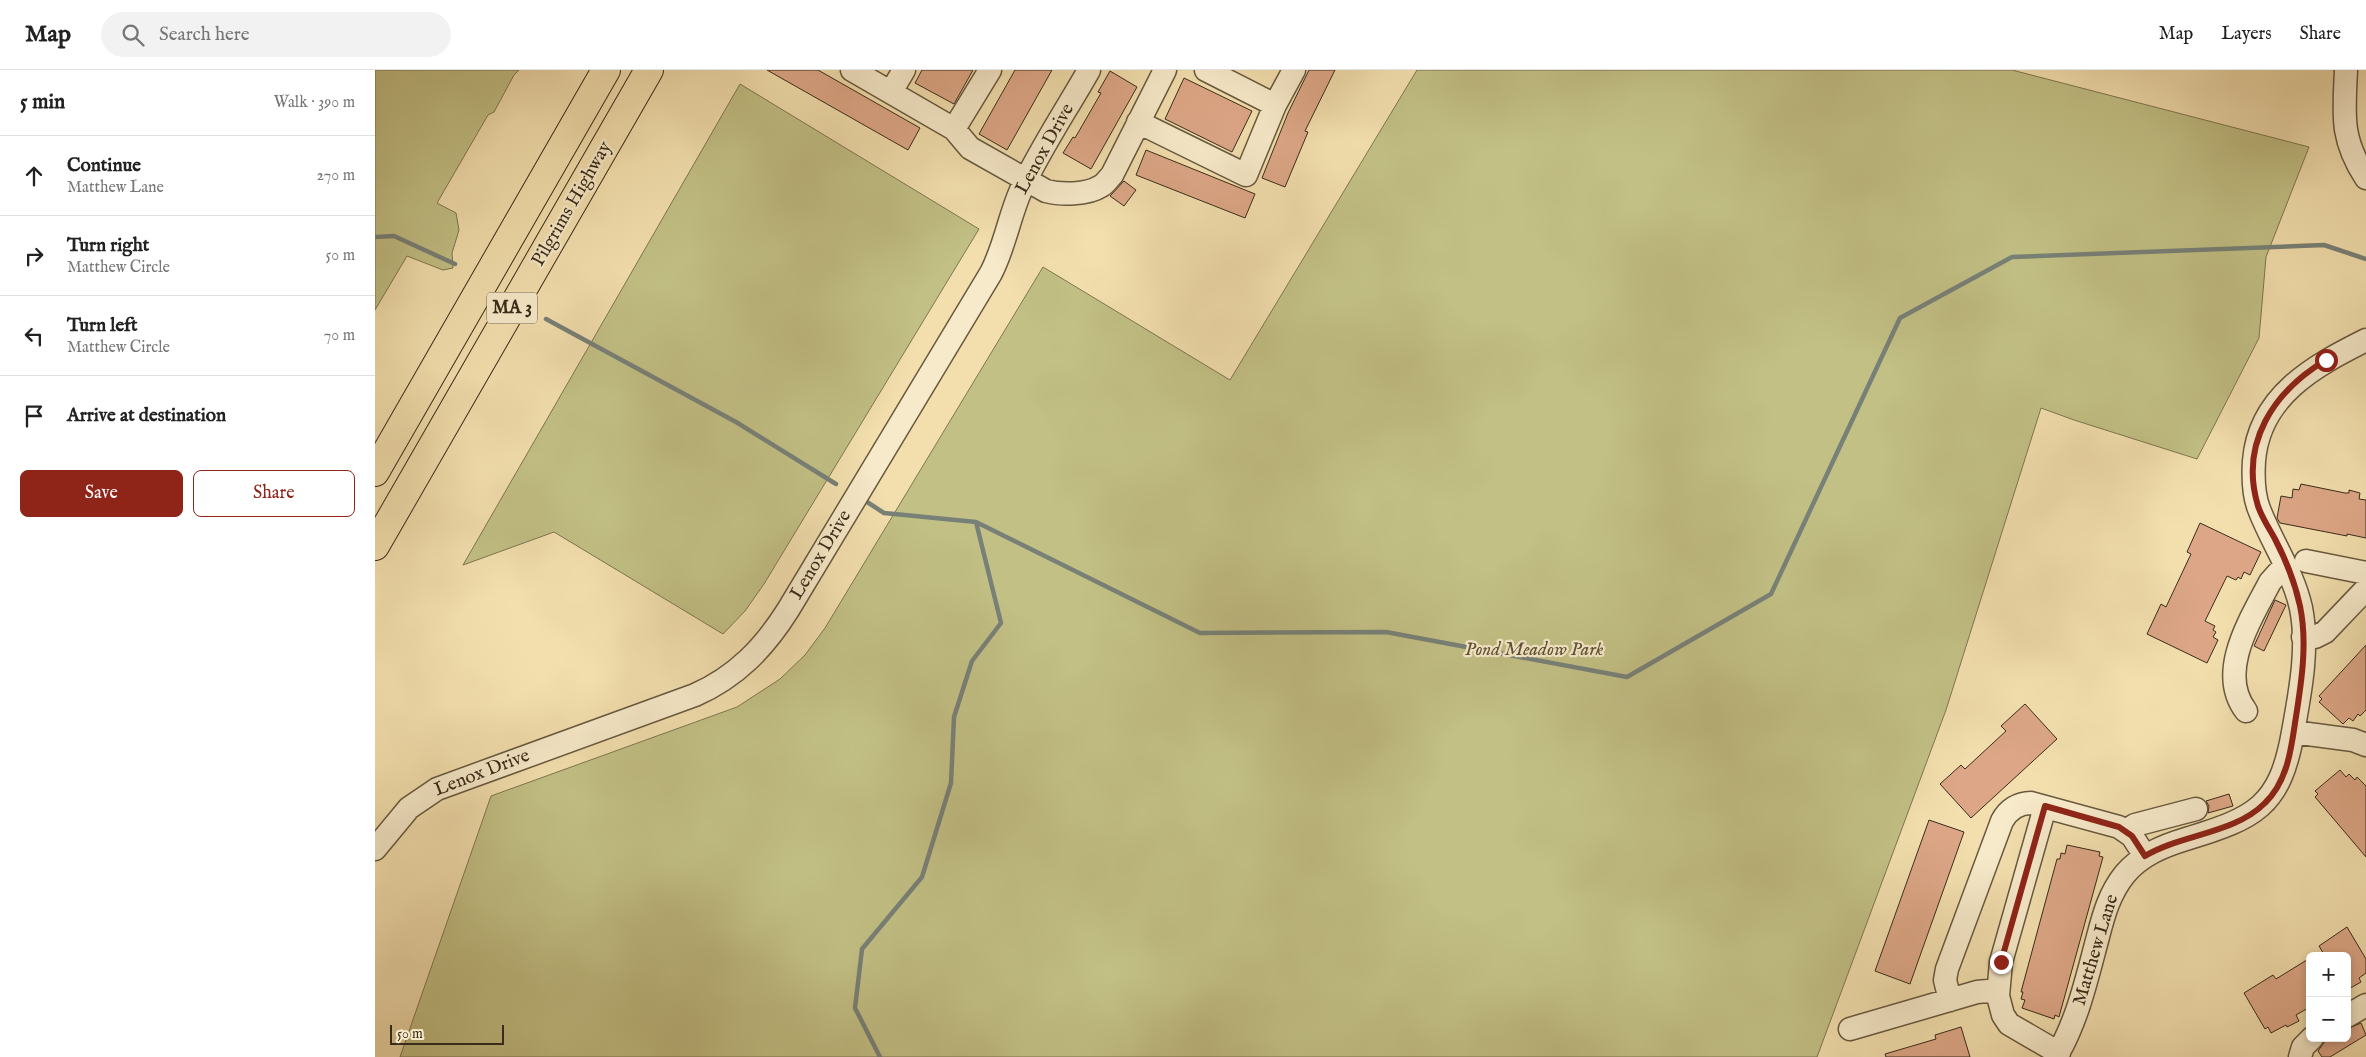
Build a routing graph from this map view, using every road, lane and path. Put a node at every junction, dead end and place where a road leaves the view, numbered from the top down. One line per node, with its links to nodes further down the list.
1 (606, 70): 20 (highway, Pilgrims Highway / MA 3)
2 (649, 70): 21 (highway, Pilgrims Highway / MA 3)
3 (853, 70): 12 (street)
4 (904, 70): 12 (street)
5 (990, 70): 15 (street)
6 (1072, 70): 17 (street, Lenox Drive)
7 (1089, 70): 17 (street, Lenox Drive)
8 (1165, 70): 14 (street)
9 (1206, 70): 13 (street)
10 (1293, 70): 13 (street)
11 (2346, 70): 16 (street)
12 (891, 92): 15 (street)
13 (1275, 105): 14 (street)
14 (1139, 122): 17 (street)
15 (955, 129): 17 (street)
16 (2358, 145): 18 (street)
17 (1019, 176): 29 (street, Lenox Drive)
18 (2366, 178)
19 (2366, 340): 22 (street, Matthew Lane)
20 (375, 472)
21 (375, 546)
22 (2297, 565): 23 (street); 25 (street, Matthew Lane); 26 (street)
23 (2366, 573)
24 (2366, 589): 25 (street)
25 (2303, 637): 27 (street, Matthew Lane)
26 (2246, 711)
27 (2293, 732): 28 (street); 35 (street, Matthew Lane)
28 (2366, 745)
29 (472, 768): 32 (street, Lenox Drive); 34 (street, Lenox Drive)
30 (2045, 806): 33 (street); 36 (street); 37 (street)
31 (2196, 809): 33 (street)
32 (375, 823)
33 (2126, 831): 35 (street)
34 (375, 849)
35 (2145, 856): 42 (street, Matthew Lane)
36 (1998, 990): 37 (street); 42 (street)
37 (1950, 1000): 40 (street)
38 (2366, 1005): 39 (street)
39 (2351, 1014)
40 (1850, 1030)
41 (2308, 1042): 43 (street)
42 (2058, 1055)
43 (2300, 1057)

